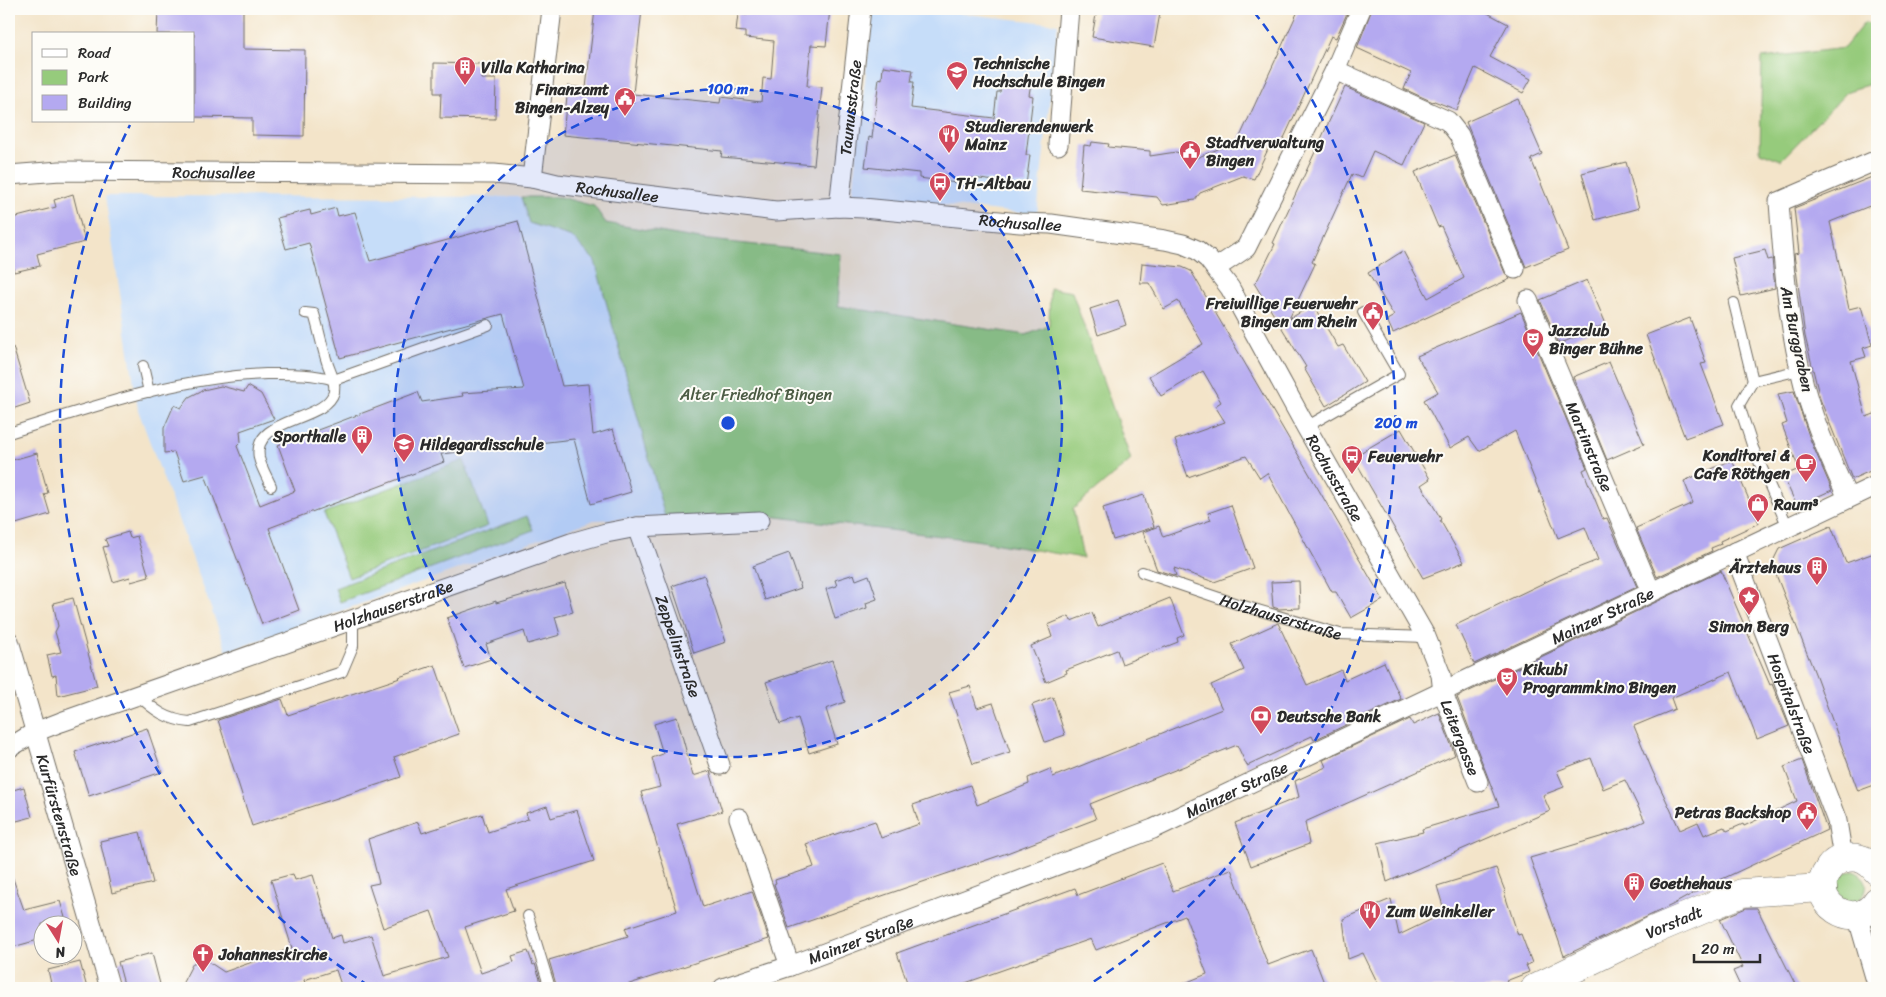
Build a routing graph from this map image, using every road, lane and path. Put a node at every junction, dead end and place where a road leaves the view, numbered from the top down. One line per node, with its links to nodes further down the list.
1 (552, 9): 9 (street)
2 (861, 9): 10 (street, Taunusstraße)
3 (1069, 9): 6 (street)
4 (1361, 9): 5 (street)
5 (1335, 70): 11 (street); 12 (street)
6 (1058, 145)
7 (1877, 160): 19 (street, Am Burggraben)
8 (9, 174): 9 (street, Rochusallee)
9 (532, 178): 10 (street, Rochusallee)
10 (839, 207): 11 (street, Rochusallee)
11 (1216, 268): 23 (street, Rochusstraße)
12 (1515, 269)
13 (1528, 300): 33 (street, Martinstraße)
14 (1734, 303): 21 (lane)
15 (1363, 312): 23 (lane)
16 (305, 313): 20 (lane)
17 (488, 325): 20 (lane)
18 (143, 366): 22 (lane)
19 (1800, 370): 21 (lane); 27 (street, Am Burggraben)
20 (334, 380): 22 (lane); 26 (lane)
21 (1753, 382): 29 (lane)
22 (149, 392): 24 (lane)
23 (1306, 428): 35 (street, Rochusstraße)
24 (9, 433)
25 (1877, 485): 27 (street, Mainzer Straße)
26 (271, 486)
27 (1848, 498): 29 (street, Mainzer Straße)
28 (759, 521): 30 (street, Holzhauserstraße)
29 (1788, 526): 31 (street, Mainzer Straße)
30 (637, 527): 34 (street, Holzhauserstraße); 41 (street, Zeppelinstraße)
31 (1734, 552): 33 (street, Mainzer Straße); 44 (street, Hospitalstraße)
32 (1142, 572): 35 (lane, Holzhauserstraße)
33 (1650, 592): 37 (street, Mainzer Straße)
34 (353, 620): 38 (street, Holzhauserstraße); 38 (lane)
35 (1426, 638): 37 (street, Rochusstraße)
36 (9, 643): 39 (street, Kurfürstenstraße)
37 (1443, 693): 42 (street, Leitergasse); 49 (street, Mainzer Straße)
38 (138, 695): 39 (street, Holzhauserstraße)
39 (36, 732): 40 (street, Holzhauserstraße); 51 (street, Kurfürstenstraße)
40 (9, 748)
41 (720, 765)
42 (1478, 782)
43 (739, 818): 49 (street)
44 (1843, 858): 45 (main road); 46 (main road)
45 (1877, 871)
46 (1823, 888): 47 (main road); 54 (main road, Vorstadt)
47 (1867, 908): 50 (street)
48 (528, 916): 52 (lane)
49 (790, 966): 53 (street, Mainzer Straße)
50 (1877, 984)
51 (110, 988)
52 (550, 988)
53 (723, 988)
54 (1535, 988)

